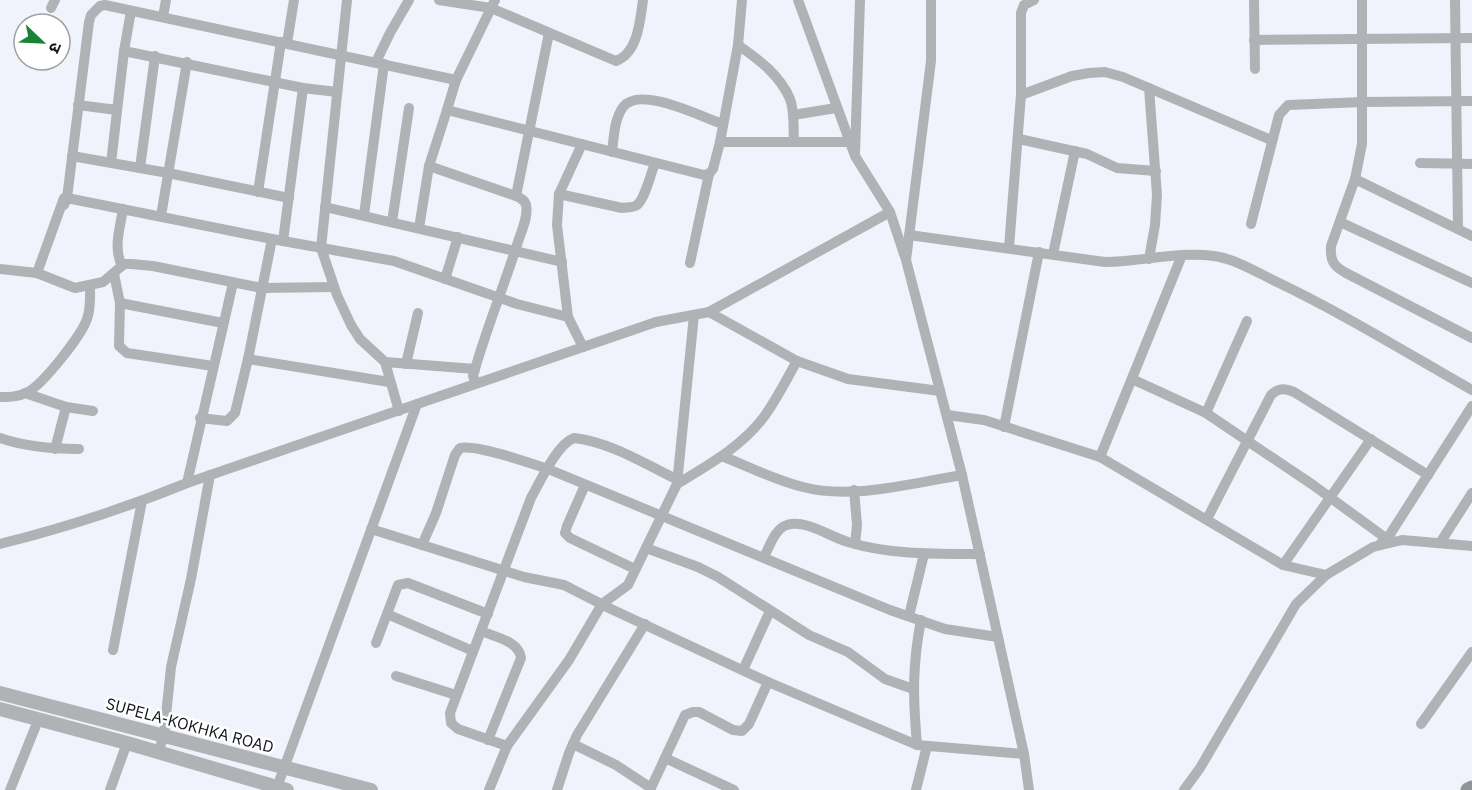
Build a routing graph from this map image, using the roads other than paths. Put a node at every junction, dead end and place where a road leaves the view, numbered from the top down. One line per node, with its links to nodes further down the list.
1 (166, 0): 18 (street)
2 (294, 0): 24 (street)
3 (347, 0): 27 (street)
4 (409, 0): 30 (street)
5 (439, 0): 16 (street)
6 (644, 0): 19 (street)
7 (742, 0): 25 (street)
8 (798, 0): 43 (street)
9 (860, 0): 58 (street)
10 (931, 0): 85 (street)
11 (1034, 0): 37 (street)
12 (1254, 0): 22 (street)
13 (1362, 0): 23 (street)
14 (1455, 0): 20 (street)
15 (95, 3): 17 (street); 41 (street)
16 (493, 4): 19 (street); 32 (street)
17 (131, 11): 18 (street); 26 (street)
18 (164, 17): 24 (street)
19 (549, 33): 48 (street)
20 (1455, 38): 21 (street); 23 (street); 38 (street)
21 (1472, 38)
22 (1254, 40): 23 (street); 31 (street)
23 (1362, 40): 40 (street)
24 (284, 43): 27 (street); 33 (street)
25 (738, 45): 46 (street); 47 (street)
26 (124, 51): 28 (street); 44 (street)
27 (341, 55): 30 (street); 36 (street)
28 (155, 56): 29 (street); 65 (street)
29 (187, 62): 33 (street); 67 (street)
30 (380, 63): 32 (street); 78 (street)
31 (1255, 69)
32 (456, 80): 45 (street)
33 (275, 81): 34 (street); 70 (street)
34 (303, 88): 36 (street); 73 (street)
35 (1149, 88): 37 (street); 50 (street); 66 (street)
36 (337, 92): 75 (street)
37 (1021, 95): 49 (street)
38 (1456, 101): 39 (street); 40 (street); 62 (street)
39 (1472, 101)
40 (1363, 102): 50 (street); 69 (street)
41 (78, 105): 44 (street); 57 (street)
42 (409, 108): 80 (street)
43 (836, 108): 46 (street); 53 (street)
44 (117, 110): 59 (street)
45 (447, 110): 48 (street); 64 (street)
46 (793, 115): 52 (street)
47 (723, 124): 51 (street); 56 (street)
48 (529, 131): 54 (street); 72 (street)
49 (1019, 139): 55 (street); 89 (street)
50 (1272, 140): 82 (street)
51 (720, 142): 52 (street); 68 (street)
52 (794, 142): 53 (street)
53 (849, 142): 58 (street)
54 (582, 144): 56 (street); 71 (street)
55 (1075, 151): 66 (street); 93 (street)
56 (612, 152): 60 (street)
57 (72, 156): 59 (street); 74 (street)
58 (855, 156): 77 (street)
59 (111, 163): 65 (street)
60 (655, 163): 68 (street); 71 (street)
61 (1420, 163): 62 (street)
62 (1457, 164): 63 (street); 84 (street)
63 (1472, 164)
64 (429, 166): 72 (street); 83 (street)
65 (140, 168): 67 (street)
66 (1156, 171): 95 (street)
67 (168, 173): 70 (street); 79 (street)
68 (709, 174): 98 (street)
69 (1355, 179): 81 (street); 84 (street)
70 (258, 192): 73 (street)
71 (559, 194): 97 (street)
72 (516, 196): 92 (street)
73 (289, 198): 88 (street)
74 (65, 200): 76 (street); 101 (street)
75 (326, 207): 78 (street); 90 (street)
76 (123, 209): 79 (street); 100 (street)
77 (890, 212): 96 (street); 110 (street)
78 (364, 215): 80 (street)
79 (160, 216): 88 (street)
80 (392, 222): 83 (street)
81 (1340, 222): 104 (street); 116 (street)
82 (1251, 224)
83 (418, 228): 87 (street)
84 (1458, 229): 86 (street)
85 (909, 235): 89 (street); 96 (street)
86 (1472, 236)
87 (458, 237): 92 (street); 102 (street)
88 (278, 240): 90 (street); 107 (street)
89 (1009, 247): 91 (street)
90 (321, 248): 102 (street); 106 (street)
91 (1039, 252): 93 (street); 139 (street)
92 (514, 253): 97 (street); 108 (street)
93 (1053, 254): 95 (street)
94 (1182, 255): 95 (street); 124 (street); 127 (street)
95 (1149, 259)
96 (906, 260): 128 (street)
97 (562, 262): 113 (street)
98 (690, 263)
99 (0, 269): 101 (street)
100 (118, 270): 103 (street); 105 (street); 109 (street)
101 (38, 273): 105 (street)
102 (445, 279): 108 (street)
103 (233, 283): 107 (street); 115 (street)
104 (1472, 283)
105 (96, 284): 129 (street)
106 (334, 287): 107 (street); 120 (street)
107 (262, 288): 118 (street)
108 (500, 298): 113 (street); 123 (street)
109 (120, 303): 115 (street); 122 (street)
110 (709, 312): 112 (street); 119 (street)
111 (418, 313): 121 (street)
112 (694, 315): 117 (street); 151 (street)
113 (568, 317): 117 (street)
114 (1246, 321): 136 (street)
115 (223, 323): 122 (street)
116 (1472, 338)
117 (583, 347): 126 (street)
118 (248, 358): 125 (street); 138 (street)
119 (797, 361): 128 (street); 145 (street)
120 (385, 362): 121 (street); 125 (street)
121 (406, 364): 123 (street)
122 (213, 366): 138 (street)
123 (475, 369): 126 (street)
124 (1132, 379): 136 (street); 146 (street)
125 (389, 382): 135 (street)
126 (476, 383): 131 (street)
127 (1472, 390)
128 (940, 391): 137 (street)
129 (25, 393): 130 (street); 133 (street)
130 (0, 397)
131 (417, 404): 135 (street); 160 (street)
132 (1472, 406): 150 (street)
133 (66, 407): 134 (street); 143 (street)
134 (93, 411)
135 (399, 411): 148 (street)
136 (1206, 413): 141 (street)
137 (947, 415): 139 (street); 149 (street)
138 (200, 418): 152 (street)
139 (1004, 427): 146 (street)
140 (0, 438): 143 (street)
141 (1247, 440): 142 (street); 156 (street); 159 (street)
142 (1371, 440): 150 (street); 156 (street)
143 (55, 449): 144 (street)
144 (79, 449)
145 (722, 456): 151 (street); 154 (street)
146 (1100, 457): 159 (street)
147 (548, 469): 151 (street); 153 (street); 165 (street); 174 (street)
148 (210, 475): 152 (street); 198 (street)
149 (962, 475): 154 (street); 170 (street)
150 (1428, 475): 161 (street)
151 (678, 482): 158 (street)
152 (187, 483): 157 (street)
153 (585, 485): 158 (street); 173 (street)
154 (854, 490): 164 (street)
155 (1472, 493): 162 (street)
156 (1330, 497): 161 (street); 172 (street)
157 (134, 503): 163 (street); 186 (street)
158 (661, 517): 168 (street); 171 (street)
159 (1207, 519): 172 (street)
160 (371, 529): 165 (street); 207 (street)
161 (1387, 539): 167 (street)
162 (1440, 543): 166 (street); 167 (street)
163 (0, 544)
164 (855, 544): 169 (street); 171 (street)
165 (422, 545): 174 (street)
166 (1472, 546)
167 (1373, 547): 175 (street)
168 (646, 548): 173 (street); 177 (street)
169 (924, 554): 170 (street); 180 (street)
170 (980, 554): 184 (street)
171 (764, 558): 180 (street)
172 (1283, 565): 175 (street)
173 (635, 569): 176 (street)
174 (505, 571): 176 (street); 179 (street)
175 (1326, 575): 218 (street)
176 (602, 604): 182 (street); 203 (street)
177 (770, 611): 189 (street); 192 (street)
178 (387, 614): 179 (street); 185 (street); 187 (street)
179 (488, 614): 183 (street)
180 (909, 616): 181 (street)
181 (921, 620): 184 (street); 192 (street)
182 (645, 624): 189 (street); 201 (street)
183 (481, 631): 187 (street); 199 (street)
184 (998, 637): 205 (street)
185 (376, 643)
186 (113, 650)
187 (473, 651): 194 (street)
188 (1472, 652): 197 (street)
189 (743, 670): 191 (street)
190 (396, 676): 194 (street)
191 (768, 682): 202 (street); 206 (street)
192 (913, 689): 202 (street)
193 (0, 693): 198 (street, SUPELA-KOKHKA ROAD)
194 (456, 695): 199 (street)
195 (0, 709): 196 (street, SUPELA-KOKHKA ROAD)
196 (39, 718): 200 (street, SUPELA-KOKHKA ROAD); 210 (street)
197 (1421, 724)
198 (164, 735): 204 (street); 207 (street, SUPELA-KOKHKA ROAD)
199 (488, 740): 203 (street)
200 (127, 743): 204 (street, SUPELA-KOKHKA ROAD); 211 (street)
201 (573, 744): 209 (street); 214 (street)
202 (922, 745): 205 (street); 216 (street)
203 (507, 746): 213 (street)
204 (158, 753): 208 (street, SUPELA-KOKHKA ROAD)
205 (1024, 754): 217 (street)
206 (665, 758): 209 (street); 215 (street)
207 (284, 767): 208 (street); 212 (street, SUPELA-KOKHKA ROAD)
208 (280, 789)
209 (651, 789)
210 (10, 790)
211 (110, 790)
212 (370, 790)
213 (489, 790)
214 (557, 790)
215 (734, 790)
216 (916, 790)
217 (1029, 790)
218 (1184, 790)

